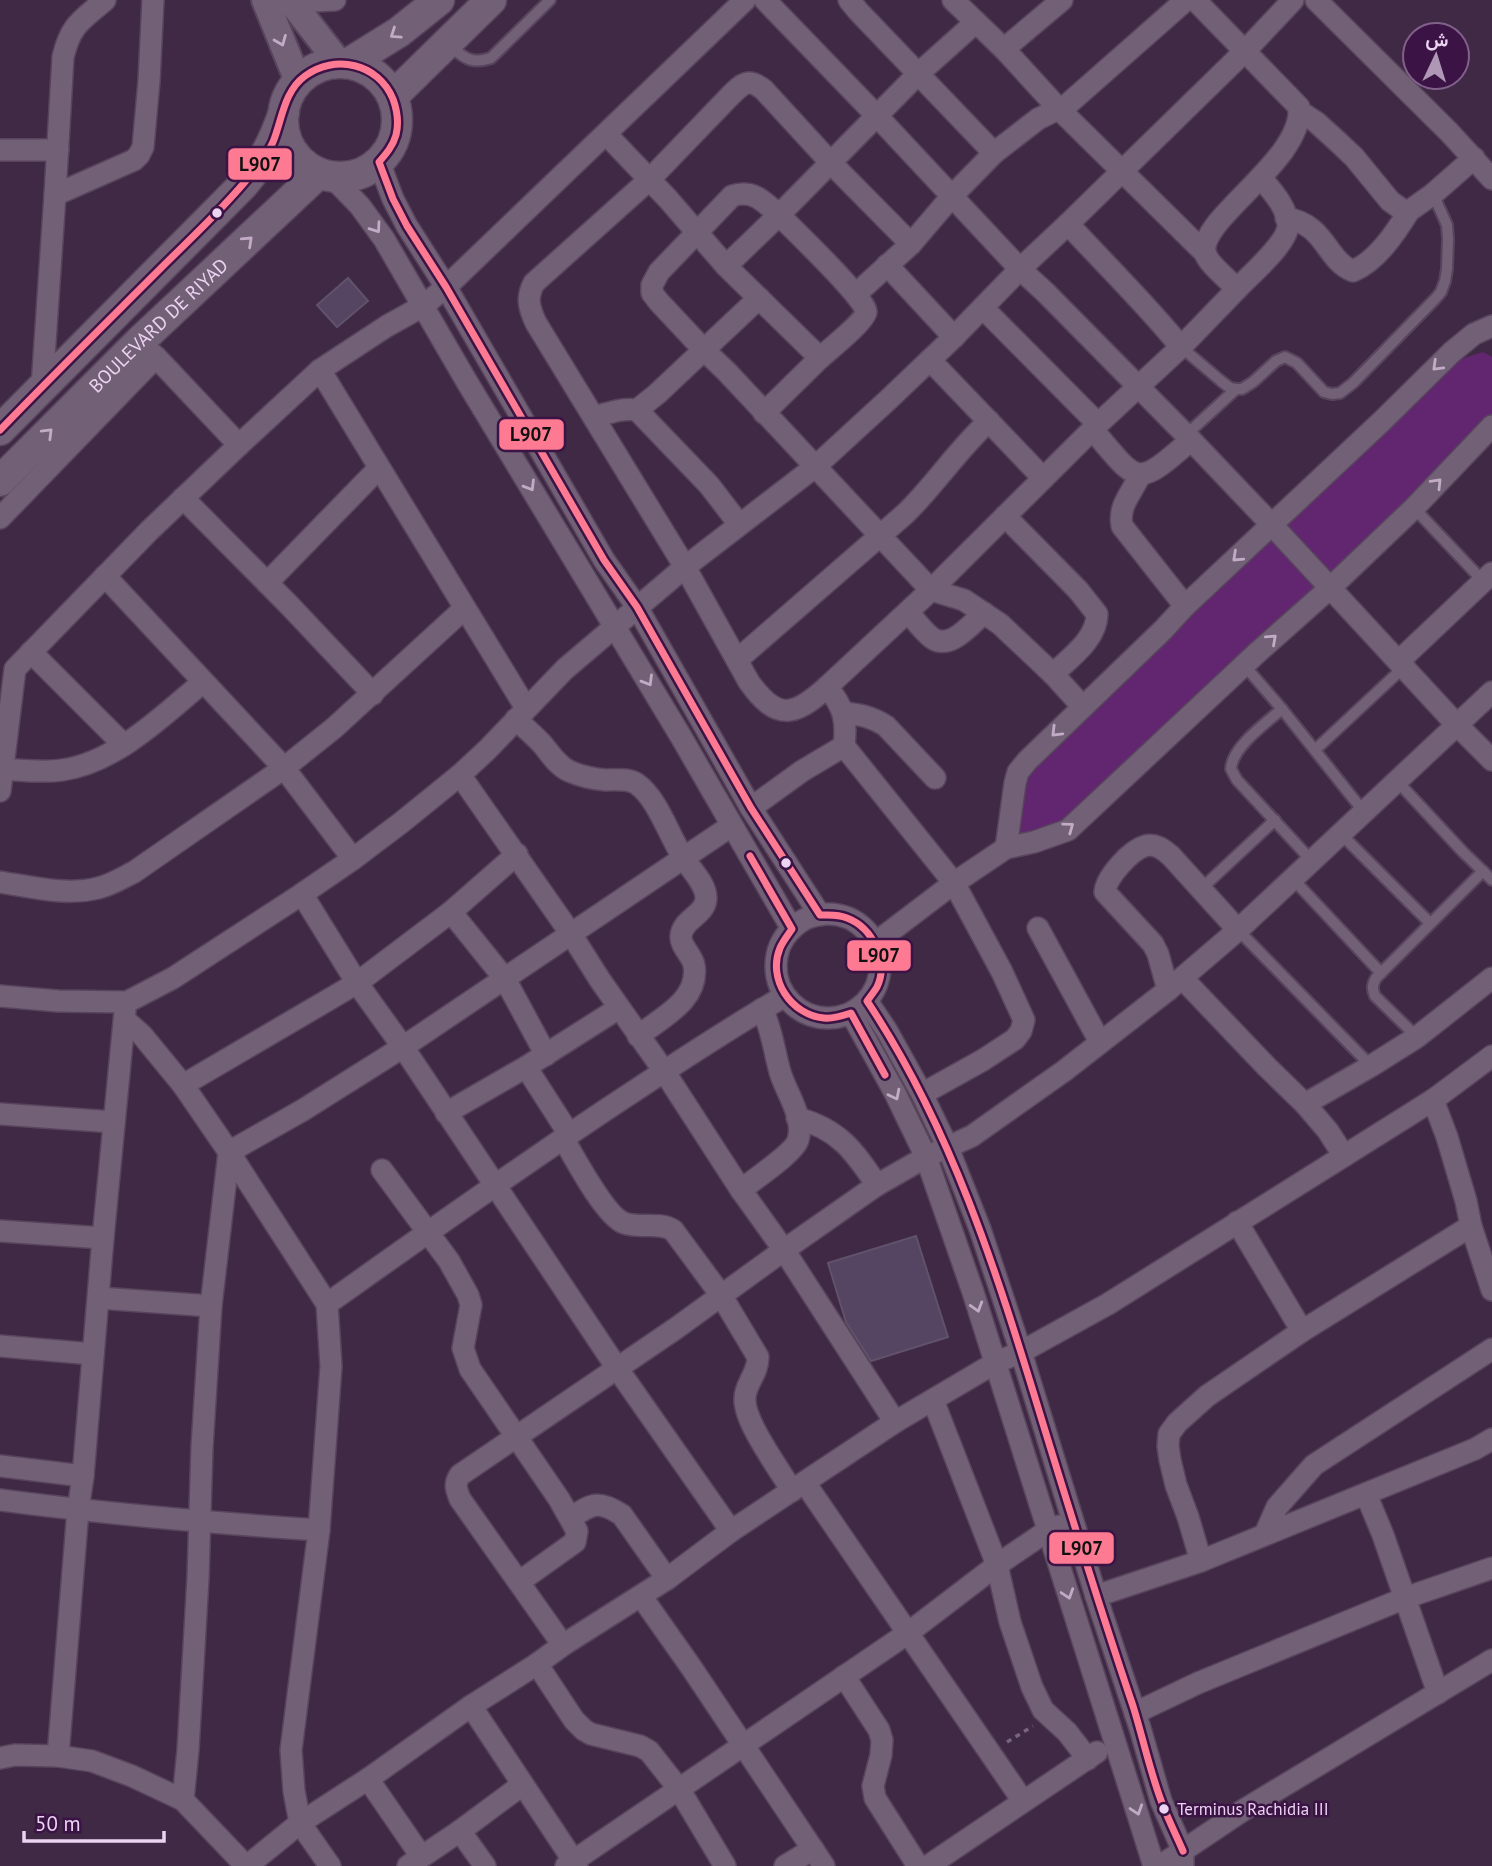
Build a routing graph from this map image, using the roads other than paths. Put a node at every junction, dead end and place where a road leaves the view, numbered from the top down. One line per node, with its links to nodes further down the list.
1 (105, 0): 32 (street)
2 (153, 0): 43 (street)
3 (265, 0): 24 (street, one-way to 24)
4 (335, 0): 17 (street)
5 (439, 0): 22 (main road, one-way to 22)
6 (491, 0): 19 (main road)
7 (550, 0): 19 (lane)
8 (745, 0): 30 (street)
9 (765, 0): 29 (street)
10 (849, 0): 23 (street)
11 (953, 0): 18 (street)
12 (1062, 0): 20 (street)
13 (1186, 0): 26 (street)
14 (1195, 0): 21 (street)
15 (1293, 0): 21 (street)
16 (1316, 0): 34 (street)
17 (300, 1): 22 (street)
18 (976, 22): 20 (street); 23 (street)
19 (446, 43): 25 (main road)
20 (1004, 49): 26 (street)
21 (1245, 51): 27 (street); 37 (street)
22 (344, 63): 24 (main road); 25 (main road)
23 (918, 74): 29 (street); 33 (street)
24 (298, 81): 28 (main road)
25 (393, 96): 35 (main road)
26 (1058, 108): 33 (street); 37 (street)
27 (1299, 111): 39 (street); 45 (street)
28 (284, 112): 38 (main road); 70 (main road, BOULEVARD DE RIYAD)
29 (877, 116): 36 (street); 44 (street)
30 (606, 134): 40 (street); 55 (street)
31 (0, 150): 32 (street)
32 (58, 150): 43 (street)
33 (994, 153): 44 (street)
34 (1474, 158): 41 (street); 42 (street)
35 (379, 162): 38 (main road); 55 (street)
36 (831, 163): 40 (street); 46 (street); 50 (street)
37 (1122, 170): 48 (street); 51 (street)
38 (325, 175): 59 (street, one-way to 59); 64 (main road, BOULEVARD DE RIYAD, one-way to 38)
39 (1261, 178): 47 (street); 51 (street)
40 (650, 179): 49 (street); 74 (street)
41 (1492, 179)
42 (1433, 194): 45 (street); 71 (lane)
43 (55, 195): 70 (street)
44 (952, 196): 50 (street); 54 (street)
45 (1409, 211): 47 (street)
46 (779, 215): 49 (street); 53 (street); 57 (street)
47 (1286, 218): 56 (street)
48 (1068, 224): 54 (street); 63 (street)
49 (697, 231): 53 (street); 65 (street)
50 (911, 244): 52 (street)
51 (1206, 254): 56 (street)
52 (887, 265): 57 (street); 62 (street)
53 (726, 266): 58 (street)
54 (1020, 269): 60 (street); 69 (street)
55 (446, 287): 59 (street); 100 (street)
56 (1237, 289): 63 (street)
57 (856, 294): 66 (street)
58 (759, 298): 65 (street); 66 (street)
59 (423, 306): 68 (street); 104 (street, one-way to 104)
60 (982, 308): 62 (street); 77 (street)
61 (1492, 325): 91 (street, one-way to 91)
62 (954, 337): 67 (street)
63 (1181, 347): 69 (street); 71 (lane)
64 (148, 350): 80 (street); 85 (main road, BOULEVARD DE RIYAD, one-way to 64); 89 (street)
65 (704, 350): 72 (street); 73 (street)
66 (820, 358): 73 (street)
67 (930, 360): 75 (street); 81 (street)
68 (320, 370): 80 (street); 82 (street)
69 (1139, 386): 77 (street); 79 (street)
70 (42, 387): 78 (main road, BOULEVARD DE RIYAD)
71 (1236, 389): 79 (lane)
72 (637, 410): 74 (street); 90 (street)
73 (764, 412): 81 (street)
74 (594, 417): 93 (street)
75 (989, 421): 84 (street); 92 (street)
76 (1492, 426): 87 (street, one-way to 76)
77 (1095, 427): 83 (street); 84 (street)
78 (0, 430)
79 (1188, 438): 83 (street); 91 (street)
80 (239, 445): 86 (street)
81 (816, 466): 90 (street); 92 (street)
82 (379, 468): 96 (street); 101 (street)
83 (1140, 475): 99 (street)
84 (1043, 478): 88 (street)
85 (0, 481)
86 (183, 498): 94 (street); 96 (street)
87 (1414, 508): 95 (lane); 97 (street)
88 (1005, 516): 98 (street); 110 (street)
89 (0, 518)
90 (739, 524): 93 (street)
91 (1272, 525): 97 (street); 99 (street, one-way to 99)
92 (880, 535): 98 (street); 106 (street)
93 (685, 568): 100 (street); 106 (street)
94 (106, 576): 105 (street); 111 (street)
95 (1488, 577): 107 (street)
96 (267, 583): 114 (street)
97 (1329, 589): 107 (street); 108 (street, one-way to 97)
98 (932, 590): 102 (street); 103 (street)
99 (1185, 606): 115 (street)
100 (637, 607): 104 (street); 130 (street)
101 (465, 608): 114 (street); 118 (street)
102 (908, 612): 103 (street); 112 (street)
103 (984, 613): 110 (street)
104 (615, 625): 118 (street); 133 (street, one-way to 133)
105 (32, 652): 109 (street); 120 (street)
106 (737, 660): 112 (street)
107 (1401, 664): 119 (street); 122 (lane)
108 (1244, 665): 116 (lane); 135 (street, one-way to 108)
109 (8, 667): 125 (street)
110 (1054, 674): 115 (street)
111 (203, 681): 120 (street); 124 (street)
112 (827, 687): 117 (street)
113 (1492, 692): 119 (street)
114 (373, 694): 124 (street)
115 (1082, 706): 135 (street, one-way to 135)
116 (1282, 709): 122 (lane); 132 (lane)
117 (844, 713): 121 (street); 127 (street)
118 (521, 714): 126 (street); 137 (street)
119 (1457, 725): 123 (street); 128 (street)
120 (124, 745): 125 (street)
121 (844, 746): 130 (street); 144 (street)
122 (1315, 750): 131 (lane)
123 (1492, 760)
124 (284, 768): 138 (street); 143 (street)
125 (2, 769): 129 (street)
126 (460, 775): 136 (street); 138 (street)
127 (935, 778)
128 (1397, 781): 131 (street); 140 (lane)
129 (0, 791)
130 (751, 808): 148 (street)
131 (1364, 812): 134 (street)
132 (1275, 820): 139 (lane); 145 (lane)
133 (731, 826): 137 (street); 151 (street)
134 (1341, 834): 139 (street); 149 (lane)
135 (1006, 848): 144 (street)
136 (517, 854): 147 (street); 153 (street)
137 (683, 857): 153 (street); 166 (street)
138 (353, 859): 146 (street)
139 (1312, 861): 141 (street)
140 (1482, 871): 142 (lane); 149 (lane)
141 (1293, 879): 152 (street); 155 (lane)
142 (1492, 880)
143 (0, 882)
144 (954, 883): 154 (street); 176 (street)
145 (1201, 889): 152 (street); 159 (street)
146 (302, 894): 158 (street); 165 (street)
147 (450, 912): 157 (street); 158 (street)
148 (820, 915): 151 (street); 154 (street)
149 (1430, 923): 155 (lane)
150 (1038, 928): 168 (street)
151 (792, 929): 161 (street)
152 (1238, 930): 159 (street); 172 (lane)
153 (571, 934): 157 (street); 163 (street)
154 (876, 943): 162 (street)
155 (1381, 973): 167 (lane)
156 (1492, 978): 167 (street)
157 (505, 979): 169 (street); 170 (street)
158 (357, 983): 169 (street); 175 (street)
159 (1176, 984): 168 (street); 178 (street)
160 (0, 996): 165 (street)
161 (785, 996): 162 (street); 164 (street)
162 (859, 1007): 176 (street); 187 (street, one-way to 187)
163 (619, 1009): 166 (street); 170 (street)
164 (762, 1009): 174 (street); 181 (street)
165 (125, 1011): 175 (street); 182 (street)
166 (638, 1036): 174 (street)
167 (1417, 1037): 172 (street)
168 (1100, 1042): 184 (street)
169 (404, 1047): 179 (street); 185 (street)
170 (546, 1055): 173 (street)
171 (1492, 1056): 177 (street)
172 (1371, 1066): 178 (street)
173 (526, 1067): 179 (street); 183 (street)
174 (664, 1071): 183 (street); 191 (street)
175 (183, 1085): 185 (street)
176 (922, 1094): 184 (street)
177 (1433, 1100): 186 (street); 193 (street)
178 (1305, 1104): 186 (street)
179 (446, 1113): 189 (street)
180 (0, 1114): 182 (street)
181 (797, 1118): 190 (street); 191 (street)
182 (114, 1122): 196 (street)
183 (566, 1136): 189 (street); 199 (street)
184 (948, 1148): 187 (street); 206 (street)
185 (229, 1152): 201 (street); 202 (street)
186 (1344, 1156): 192 (street)
187 (926, 1157): 190 (street); 208 (street, one-way to 208)
188 (382, 1170): 195 (street)
189 (495, 1185): 195 (street); 209 (street)
190 (877, 1185): 197 (street)
191 (741, 1190): 197 (street)
192 (1237, 1222): 203 (street); 206 (street)
193 (1471, 1226): 198 (street); 203 (street)
194 (0, 1231): 196 (street)
195 (428, 1232): 201 (street); 212 (street)
196 (103, 1238): 200 (street)
197 (784, 1250): 199 (street); 211 (street)
198 (1492, 1290)
199 (721, 1295): 209 (street); 216 (street)
200 (99, 1298): 202 (street); 207 (street)
201 (327, 1304): 223 (street)
202 (211, 1306): 222 (street)
203 (1302, 1331): 227 (street)
204 (0, 1346): 207 (street)
205 (1492, 1349): 226 (street)
206 (1021, 1352): 208 (street); 221 (street)
207 (93, 1354): 215 (street)
208 (995, 1363): 210 (street); 225 (street)
209 (617, 1368): 212 (street); 224 (street)
210 (933, 1401): 211 (street); 228 (street)
211 (895, 1422): 216 (street)
212 (515, 1436): 220 (street); 231 (street)
213 (1492, 1439): 217 (street)
214 (0, 1466): 215 (street)
215 (83, 1476): 219 (street)
216 (799, 1487): 224 (street); 235 (street)
217 (1366, 1494): 226 (street); 234 (street)
218 (0, 1500): 219 (street)
219 (78, 1510): 222 (street); 245 (street)
220 (571, 1518): 230 (street); 231 (street)
221 (1073, 1519): 225 (street); 233 (street)
222 (199, 1522): 223 (street); 251 (street)
223 (318, 1530): 253 (street)
224 (732, 1531): 230 (street)
225 (1047, 1531): 228 (street); 243 (street, one-way to 243)
226 (1265, 1534): 227 (street)
227 (1201, 1561): 233 (street)
228 (997, 1565): 235 (street); 247 (street)
229 (1492, 1568): 234 (street)
230 (667, 1579): 232 (street)
231 (519, 1582): 236 (street)
232 (640, 1596): 236 (street); 244 (street)
233 (1096, 1596): 242 (street)
234 (1405, 1598): 240 (street); 242 (street)
235 (908, 1633): 239 (street); 252 (street)
236 (563, 1645): 238 (street)
237 (1492, 1660): 240 (street)
238 (537, 1664): 241 (street); 250 (street)
239 (844, 1676): 244 (street); 264 (street)
240 (1437, 1693): 256 (street)
241 (471, 1706): 248 (street); 249 (street)
242 (1138, 1720): 243 (street); 256 (street)
243 (1113, 1740): 247 (street); 266 (street, one-way to 266)
244 (743, 1746): 250 (street); 255 (street)
245 (58, 1756): 246 (street); 251 (street)
246 (0, 1758)
247 (1088, 1759): 252 (street)
248 (368, 1779): 253 (street); 257 (street)
249 (522, 1785): 254 (street); 258 (street)
250 (679, 1789): 258 (street); 262 (street)
251 (183, 1800): 259 (street)
252 (1023, 1801): 265 (street)
253 (300, 1823): 259 (street); 260 (street)
254 (460, 1831): 257 (street); 261 (street)
255 (818, 1857): 263 (street)
256 (1183, 1859): 267 (street)
257 (414, 1861)
258 (572, 1864)
259 (246, 1866)
260 (330, 1866)
261 (485, 1866)
262 (725, 1866)
263 (785, 1866)
264 (918, 1866)
265 (928, 1866)
266 (1154, 1866)
267 (1160, 1866)

